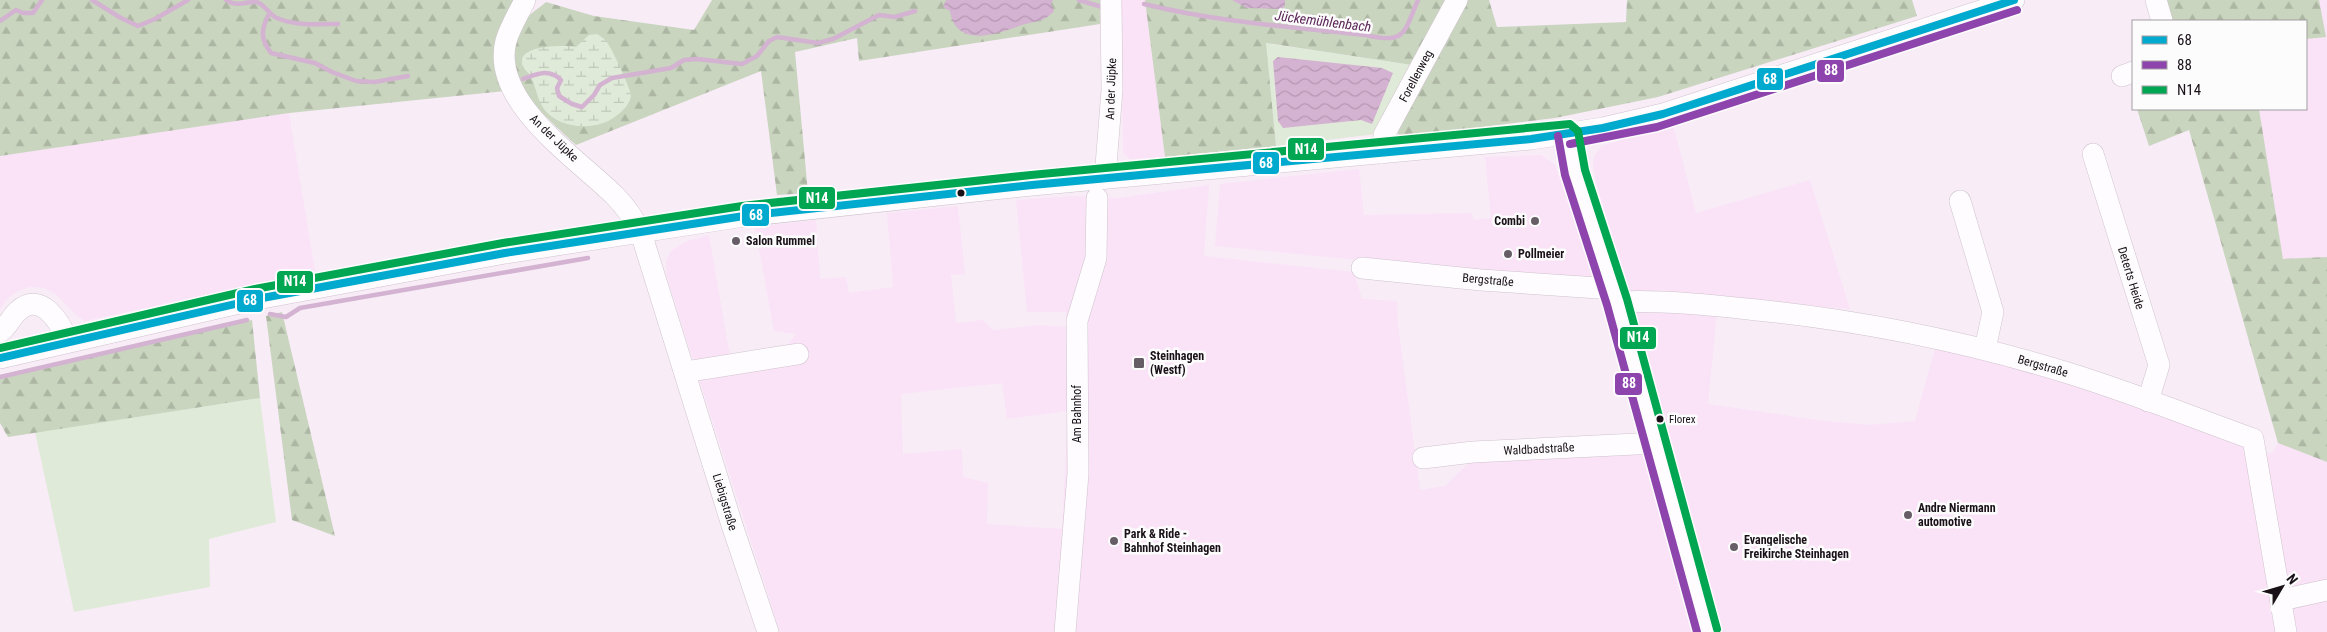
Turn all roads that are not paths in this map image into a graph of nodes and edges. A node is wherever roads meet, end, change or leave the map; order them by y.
1 (526, 0) edge
2 (1457, 0) edge
3 (2014, 0) edge
4 (2156, 0) edge
5 (1992, 3) edge
6 (1112, 8) edge
7 (2162, 20) edge
8 (1568, 134) junction
9 (1382, 153) junction
10 (2093, 154) dead end
11 (1105, 178) junction
12 (1097, 198) dead end
13 (1960, 201) dead end
14 (641, 233) junction
15 (1362, 268) dead end
16 (1615, 295) junction
17 (0, 332) edge
18 (68, 342) junction
19 (1985, 349) junction
20 (798, 354) dead end
21 (0, 358) edge
22 (685, 372) junction
23 (2148, 401) junction
24 (1656, 443) junction
25 (1423, 458) dead end
26 (2327, 590) edge
27 (2282, 600) junction
28 (768, 632) edge
29 (1065, 632) edge
30 (1707, 632) edge
31 (2286, 632) edge

1 - 14 street, An der Jüpke
2 - 9 street, Forellenweg
3 - 5 street
4 - 7 street
5 - 8 street
6 - 11 street, An der Jüpke
8 - 9 street
8 - 16 street
9 - 11 street
10 - 23 street, Deterts Heide
11 - 14 street
12 - 29 street, Am Bahnhof
13 - 19 street
14 - 18 street
14 - 22 street, Liebigstraße
15 - 16 street, Bergstraße
16 - 19 street, Bergstraße
16 - 24 street
17 - 18 street
18 - 21 street
19 - 23 street, Bergstraße
20 - 22 street
22 - 28 street, Liebigstraße
23 - 27 street, Bergstraße
24 - 25 street, Waldbadstraße
24 - 30 street
26 - 27 street
27 - 31 street

